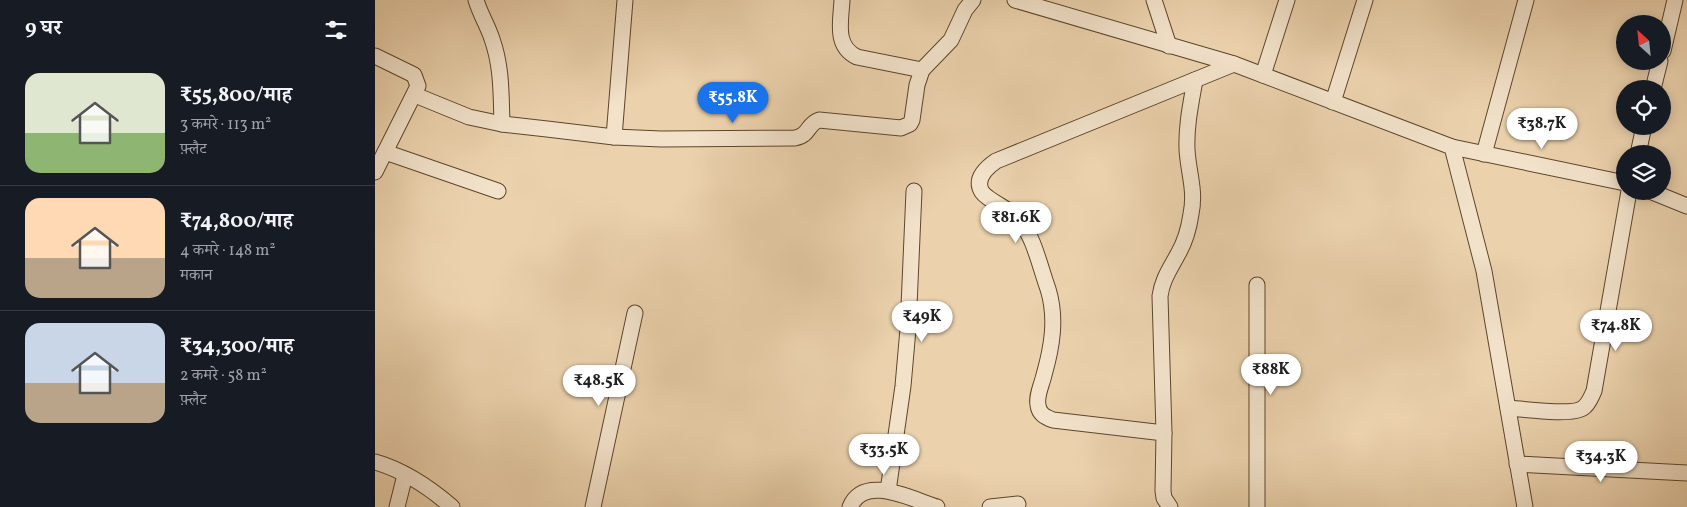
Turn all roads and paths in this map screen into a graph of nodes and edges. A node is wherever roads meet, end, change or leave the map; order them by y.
1 (476, 0) edge
2 (625, 0) edge
3 (842, 0) edge
4 (973, 0) edge
5 (1015, 0) edge
6 (1154, 0) edge
7 (1287, 0) edge
8 (1365, 0) edge
9 (1526, 0) edge
10 (1675, 0) edge
11 (1671, 17) edge
12 (1169, 46) junction
13 (375, 56) edge
14 (1233, 64) junction
15 (921, 70) junction
16 (1263, 76) junction
17 (1195, 80) junction
18 (415, 95) junction
19 (1333, 102) junction
20 (502, 124) junction
21 (614, 137) junction
22 (1452, 147) junction
23 (385, 152) junction
24 (1483, 154) junction
25 (375, 172) edge
26 (1616, 181) edge
27 (498, 191) dead end
28 (914, 191) dead end
29 (1627, 200) edge
30 (1671, 200) edge
31 (1687, 206) edge
32 (1257, 285) dead end
33 (635, 313) dead end
34 (1508, 408) junction
35 (1163, 433) junction
36 (375, 462) edge
37 (1517, 464) junction
38 (1687, 473) edge
39 (405, 475) junction
40 (888, 491) junction
41 (1018, 504) dead end
42 (397, 507) edge
43 (452, 507) edge
44 (593, 507) edge
45 (850, 507) edge
46 (937, 507) edge
47 (990, 507) edge
48 (1170, 507) edge
49 (1257, 507) edge
50 (1525, 507) edge

1 - 20 street
2 - 21 street
3 - 15 street
4 - 15 street
5 - 12 street
6 - 12 street
7 - 16 street
8 - 19 street
9 - 24 street
10 - 11 street
12 - 14 street
13 - 18 street
14 - 16 street
14 - 17 street
15 - 21 street
16 - 19 street
17 - 35 street
17 - 35 street
18 - 20 street
18 - 23 street
19 - 22 street
20 - 21 street
22 - 24 street
22 - 34 street
23 - 25 street
23 - 27 street
24 - 26 street
28 - 40 street
29 - 34 street
30 - 31 street
32 - 49 street
33 - 44 street
34 - 37 street
35 - 48 street
36 - 39 street
37 - 38 street
37 - 50 street
39 - 42 street
39 - 43 street
40 - 45 street
40 - 46 street
41 - 47 street

